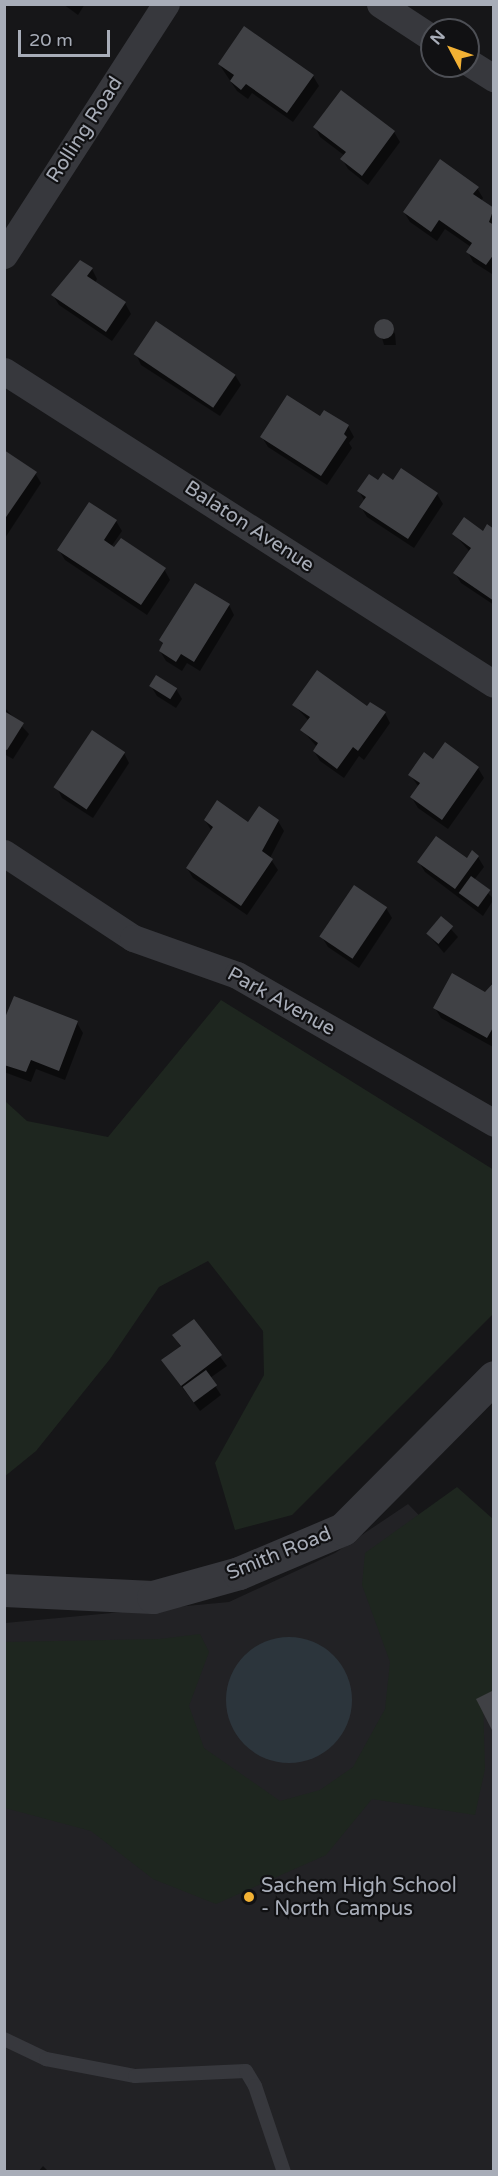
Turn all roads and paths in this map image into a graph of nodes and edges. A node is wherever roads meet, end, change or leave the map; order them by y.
1 (166, 4) edge
2 (380, 4) edge
3 (420, 30) edge
4 (480, 69) edge
5 (494, 78) edge
6 (4, 255) edge
7 (4, 371) edge
8 (494, 684) edge
9 (4, 853) edge
10 (494, 1123) edge
11 (494, 1377) edge
12 (4, 1590) edge
13 (4, 2039) edge
14 (284, 2172) edge

1 - 6 street, Rolling Road
2 - 3 street
4 - 5 street
7 - 8 street, Balaton Avenue
9 - 10 street, Park Avenue
11 - 12 street, Smith Road
13 - 14 lane

